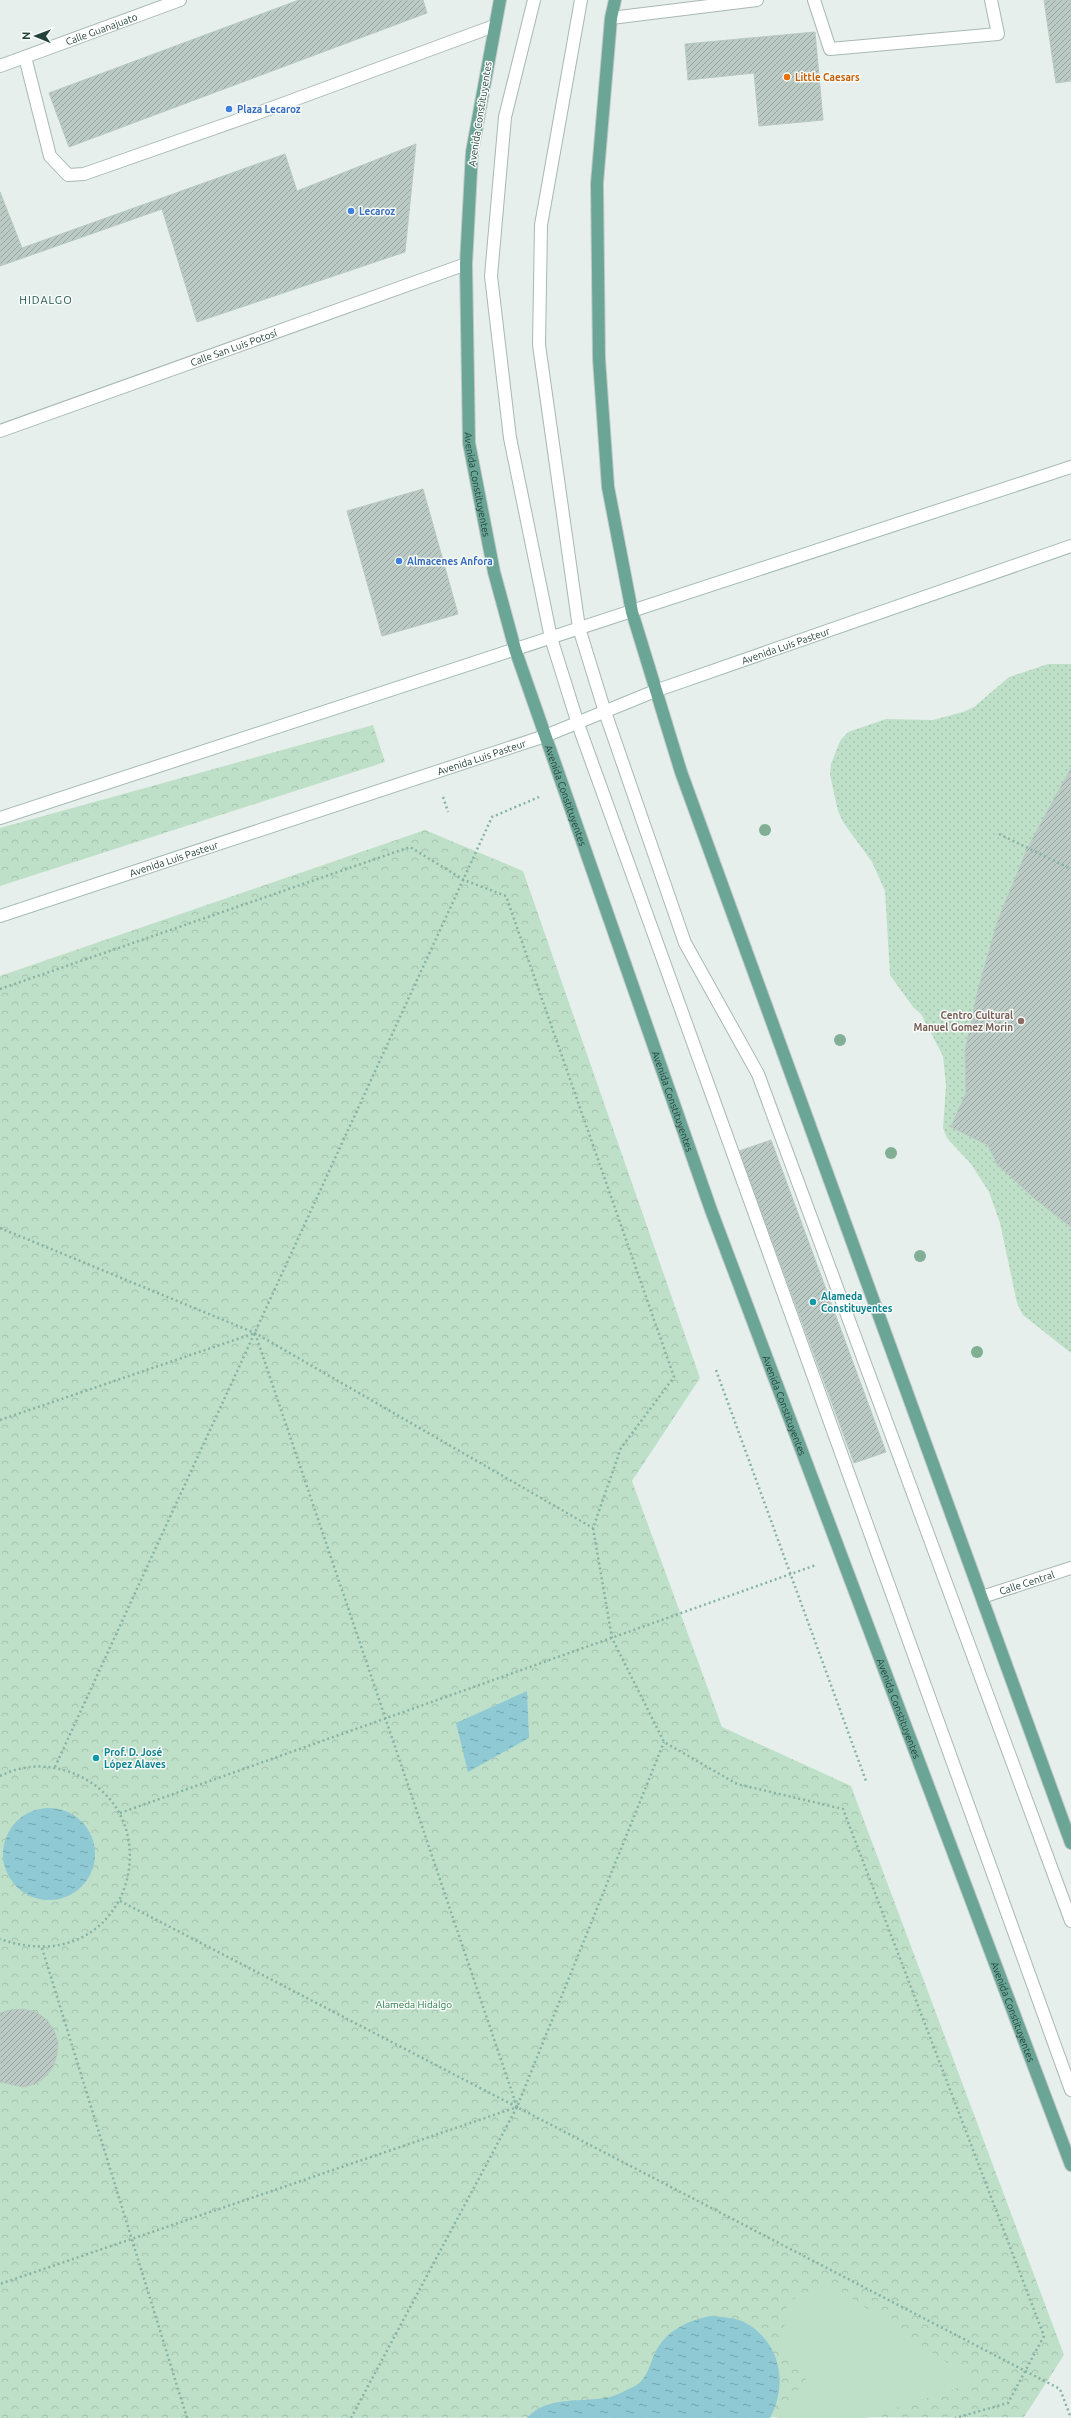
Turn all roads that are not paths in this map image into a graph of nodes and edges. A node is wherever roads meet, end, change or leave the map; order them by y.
1 (180, 0) edge
2 (500, 0) edge
3 (534, 0) edge
4 (581, 0) edge
5 (615, 0) edge
6 (757, 0) edge
7 (814, 0) edge
8 (991, 0) edge
9 (611, 18) junction
10 (494, 26) junction
11 (25, 57) junction
12 (0, 66) edge
13 (466, 264) junction
14 (0, 431) edge
15 (1071, 467) edge
16 (1071, 546) edge
17 (632, 612) junction
18 (579, 628) junction
19 (551, 638) junction
20 (515, 649) junction
21 (655, 691) junction
22 (605, 712) junction
23 (578, 724) junction
24 (545, 736) junction
25 (0, 818) edge
26 (0, 916) edge
27 (1071, 1568) edge
28 (982, 1597) junction
29 (1071, 1843) edge
30 (1071, 1921) edge
31 (1071, 2090) edge
32 (1071, 2165) edge

1 - 11 main road, Calle Guanajuato
2 - 10 main road, Avenida Constituyentes
3 - 19 main road
4 - 18 main road
5 - 9 main road
6 - 9 main road
7 - 8 main road
9 - 17 main road
10 - 11 main road
10 - 13 main road, Avenida Constituyentes
11 - 12 main road, Calle Guanajuato
13 - 14 main road, Calle San Luis Potosí
13 - 20 main road, Avenida Constituyentes
15 - 17 main road
16 - 21 main road, Avenida Luis Pasteur
17 - 18 main road
17 - 21 main road
18 - 19 main road
18 - 22 main road
19 - 20 main road
19 - 23 main road
20 - 24 main road, Avenida Constituyentes
20 - 25 main road
21 - 22 main road, Avenida Luis Pasteur
21 - 28 main road
22 - 23 main road, Avenida Luis Pasteur
22 - 30 main road
23 - 24 main road, Avenida Luis Pasteur
23 - 31 main road
24 - 26 main road, Avenida Luis Pasteur
24 - 32 main road, Avenida Constituyentes
27 - 28 main road, Calle Central
28 - 29 main road

